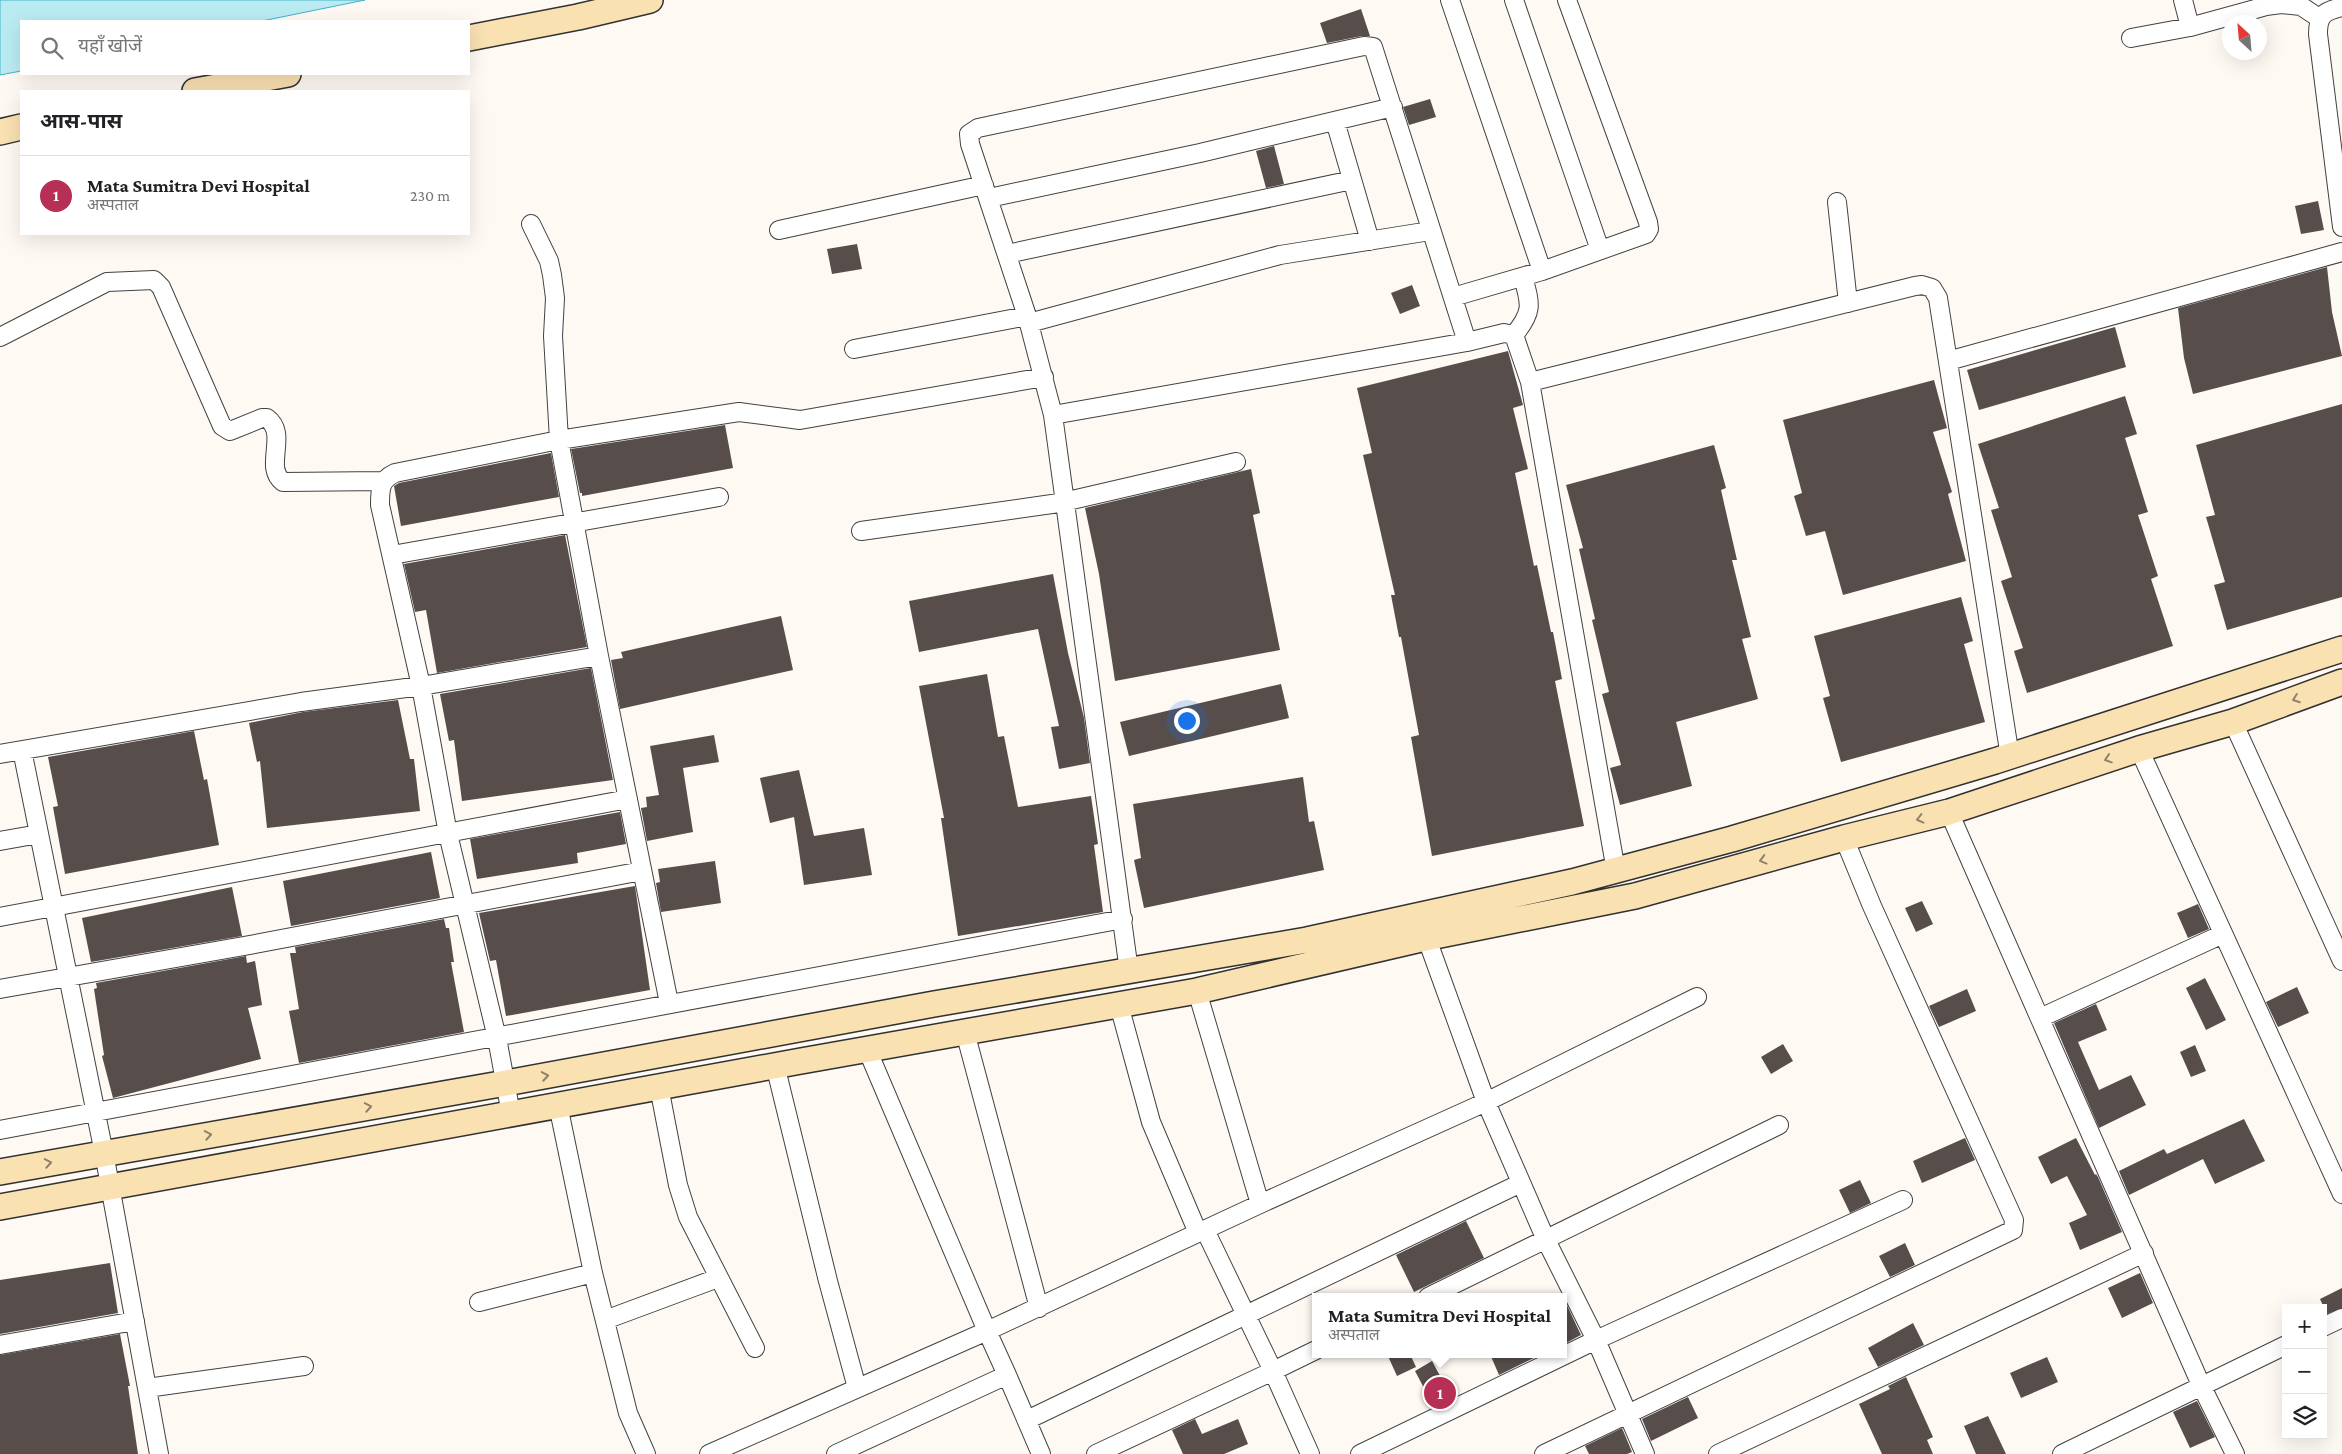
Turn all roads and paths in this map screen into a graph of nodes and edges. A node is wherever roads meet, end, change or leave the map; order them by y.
1 (650, 0) edge
2 (1450, 0) edge
3 (1514, 0) edge
4 (1567, 0) edge
5 (2184, 0) edge
6 (2265, 3) edge
7 (2342, 7) edge
8 (2319, 18) junction
9 (2190, 27) junction
10 (470, 38) edge
11 (2131, 38) dead end
12 (283, 75) edge
13 (200, 90) edge
14 (1393, 107) junction
15 (1335, 121) junction
16 (20, 127) edge
17 (0, 132) edge
18 (1352, 180) junction
19 (986, 191) junction
20 (1837, 202) dead end
21 (531, 224) dead end
22 (2342, 227) edge
23 (779, 230) dead end
24 (1430, 231) junction
25 (1370, 241) junction
26 (1600, 250) junction
27 (2342, 252) edge
28 (1007, 254) junction
29 (1542, 271) junction
30 (1523, 277) junction
31 (1453, 297) junction
32 (1848, 303) junction
33 (1028, 320) junction
34 (1514, 335) junction
35 (0, 337) edge
36 (1467, 342) junction
37 (854, 349) dead end
38 (1948, 361) junction
39 (1044, 377) junction
40 (1530, 382) junction
41 (1053, 415) junction
42 (559, 440) junction
43 (1236, 462) dead end
44 (384, 481) junction
45 (719, 497) dead end
46 (1065, 502) junction
47 (574, 524) junction
48 (861, 531) dead end
49 (392, 555) junction
50 (2342, 649) edge
51 (599, 656) junction
52 (2342, 682) edge
53 (421, 686) junction
54 (2232, 722) junction
55 (2139, 749) junction
56 (22, 750) junction
57 (0, 754) edge
58 (2010, 757) junction
59 (628, 799) junction
60 (1949, 812) junction
61 (39, 834) junction
62 (448, 834) junction
63 (1844, 838) junction
64 (0, 841) edge
65 (1616, 870) junction
66 (642, 871) junction
67 (464, 905) junction
68 (54, 906) junction
69 (0, 917) edge
70 (1123, 919) junction
71 (1422, 927) junction
72 (2223, 934) junction
73 (2342, 961) edge
74 (1129, 971) junction
75 (68, 977) junction
76 (0, 989) edge
77 (1197, 991) junction
78 (1697, 997) dead end
79 (668, 1003) junction
80 (1119, 1005) junction
81 (2040, 1018) junction
82 (965, 1032) junction
83 (496, 1038) junction
84 (867, 1049) junction
85 (776, 1065) junction
86 (506, 1083) junction
87 (659, 1087) junction
88 (1486, 1102) junction
89 (558, 1105) junction
90 (95, 1112) junction
91 (511, 1114) junction
92 (1779, 1125) dead end
93 (0, 1130) edge
94 (104, 1153) junction
95 (0, 1172) edge
96 (1521, 1183) junction
97 (110, 1186) junction
98 (2342, 1194) edge
99 (1903, 1200) dead end
100 (1260, 1204) junction
101 (0, 1207) edge
102 (1201, 1232) junction
103 (1546, 1240) junction
104 (2144, 1253) junction
105 (593, 1273) junction
106 (718, 1278) junction
107 (1436, 1293) edge
108 (479, 1302) dead end
109 (1039, 1308) junction
110 (1245, 1314) junction
111 (2342, 1318) edge
112 (605, 1320) junction
113 (135, 1321) junction
114 (2327, 1325) edge
115 (987, 1331) junction
116 (1596, 1340) junction
117 (0, 1345) edge
118 (2282, 1347) edge
119 (754, 1348) dead end
120 (1312, 1352) edge
121 (1567, 1354) edge
122 (1559, 1358) edge
123 (304, 1366) dead end
124 (1273, 1371) junction
125 (1007, 1375) junction
126 (2201, 1385) junction
127 (147, 1388) junction
128 (857, 1388) junction
129 (1627, 1414) junction
130 (1027, 1420) junction
131 (159, 1454) edge
132 (646, 1454) edge
133 (708, 1454) edge
134 (836, 1454) edge
135 (1041, 1454) edge
136 (1096, 1454) edge
137 (1310, 1454) edge
138 (1360, 1454) edge
139 (1544, 1454) edge
140 (1646, 1454) edge
141 (1718, 1454) edge
142 (2062, 1454) edge
143 (2235, 1454) edge

1 - 10 street
2 - 29 street
3 - 26 street
4 - 26 street
5 - 9 street
6 - 8 street
6 - 9 street
7 - 8 street
8 - 22 street
9 - 11 street
12 - 13 street
14 - 15 street
14 - 19 street
14 - 24 street
15 - 18 street
15 - 19 street
16 - 17 street
18 - 25 street
18 - 28 street
19 - 23 street
19 - 28 street
20 - 32 street
21 - 42 street
24 - 25 street
24 - 31 street
25 - 33 street
26 - 29 street
27 - 38 street
28 - 33 street
29 - 30 street
30 - 31 street
30 - 34 street
31 - 36 street
32 - 38 street
32 - 40 street
33 - 37 street
33 - 39 street
34 - 36 street
34 - 40 street
35 - 44 street
36 - 41 street
38 - 58 street
39 - 41 street
39 - 42 street
40 - 65 street
41 - 46 street
42 - 44 street
42 - 47 street
43 - 46 street
44 - 49 street
45 - 47 street
46 - 48 street
46 - 70 street
47 - 49 street
47 - 51 street
49 - 53 street
50 - 58 street
51 - 53 street
51 - 59 street
52 -> 54 street
53 - 56 street
53 - 62 street
54 - 55 street
54 - 73 street
55 -> 60 street
55 - 72 street
56 - 57 street
56 - 61 street
58 - 65 street
59 - 62 street
59 - 66 street
60 -> 63 street
60 - 81 street
61 - 64 street
61 - 68 street
62 - 67 street
62 - 68 street
63 -> 71 street
63 - 129 street
65 - 71 street
66 - 67 street
66 - 79 street
67 - 75 street
67 - 83 street
68 - 69 street
68 - 75 street
70 - 74 street
70 - 79 street
71 - 74 street
71 - 77 street
71 - 88 street
72 - 81 street
72 - 98 street
86 -> 74 street
75 - 76 street
75 - 90 street
77 - 80 street
77 - 100 street
78 - 88 street
79 - 83 street
80 - 82 street
80 - 102 street
81 - 104 street
82 - 84 street
82 - 109 street
83 - 86 street
83 - 90 street
84 - 85 street
84 - 115 street
85 - 87 street
85 - 128 street
86 - 91 street
94 -> 86 street
87 - 89 street
87 - 106 street
88 - 96 street
88 - 100 street
89 - 91 street
89 - 105 street
90 - 93 street
90 - 94 street
91 - 97 street
92 - 103 street
95 -> 94 street
94 - 97 street
96 - 103 street
96 - 110 street
97 - 101 street
97 - 113 street
99 - 116 street
100 - 102 street
102 - 109 street
102 - 110 street
103 - 107 street
103 - 116 street
104 - 126 street
104 - 141 street
105 - 108 street
105 - 112 street
106 - 112 street
106 - 119 street
109 - 115 street
110 - 124 street
110 - 130 street
111 - 114 street
112 - 132 street
113 - 117 street
113 - 127 street
115 - 125 street
115 - 128 street
116 - 121 street
116 - 129 street
118 - 126 street
120 - 124 street
122 - 138 street
123 - 127 street
124 - 136 street
124 - 137 street
125 - 130 street
125 - 134 street
126 - 142 street
126 - 143 street
127 - 131 street
128 - 133 street
129 - 139 street
129 - 140 street
130 - 135 street

